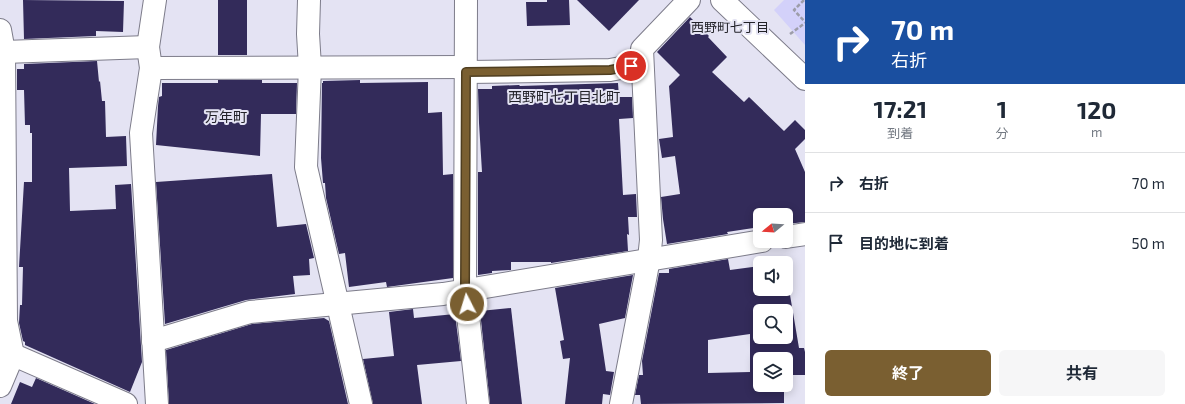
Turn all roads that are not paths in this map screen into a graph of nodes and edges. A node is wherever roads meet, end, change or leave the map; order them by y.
1 (155, 0) edge
2 (309, 0) edge
3 (466, 0) edge
4 (688, 0) edge
5 (722, 0) edge
6 (0, 30) edge
7 (4, 52) junction
8 (149, 58) junction
9 (642, 64) junction
10 (310, 68) junction
11 (466, 70) junction
12 (805, 79) edge
13 (805, 234) edge
14 (793, 236) edge
15 (753, 243) edge
16 (649, 260) junction
17 (465, 289) junction
18 (336, 303) junction
19 (153, 341) junction
20 (7, 352) edge
21 (0, 386) edge
22 (126, 404) edge
23 (157, 404) edge
24 (361, 404) edge
25 (478, 404) edge
26 (621, 404) edge

1 - 8 street
2 - 10 street
3 - 11 street
4 - 9 street
5 - 12 street
6 - 7 street
7 - 8 street
7 - 20 street
8 - 10 street
8 - 19 street
9 - 11 street
9 - 16 street
10 - 11 street
10 - 18 street
11 - 17 street
13 - 14 street
15 - 16 street
16 - 17 street
16 - 26 street
17 - 18 street
17 - 25 street
18 - 19 street
18 - 24 street
19 - 23 street
20 - 21 street
20 - 22 street

